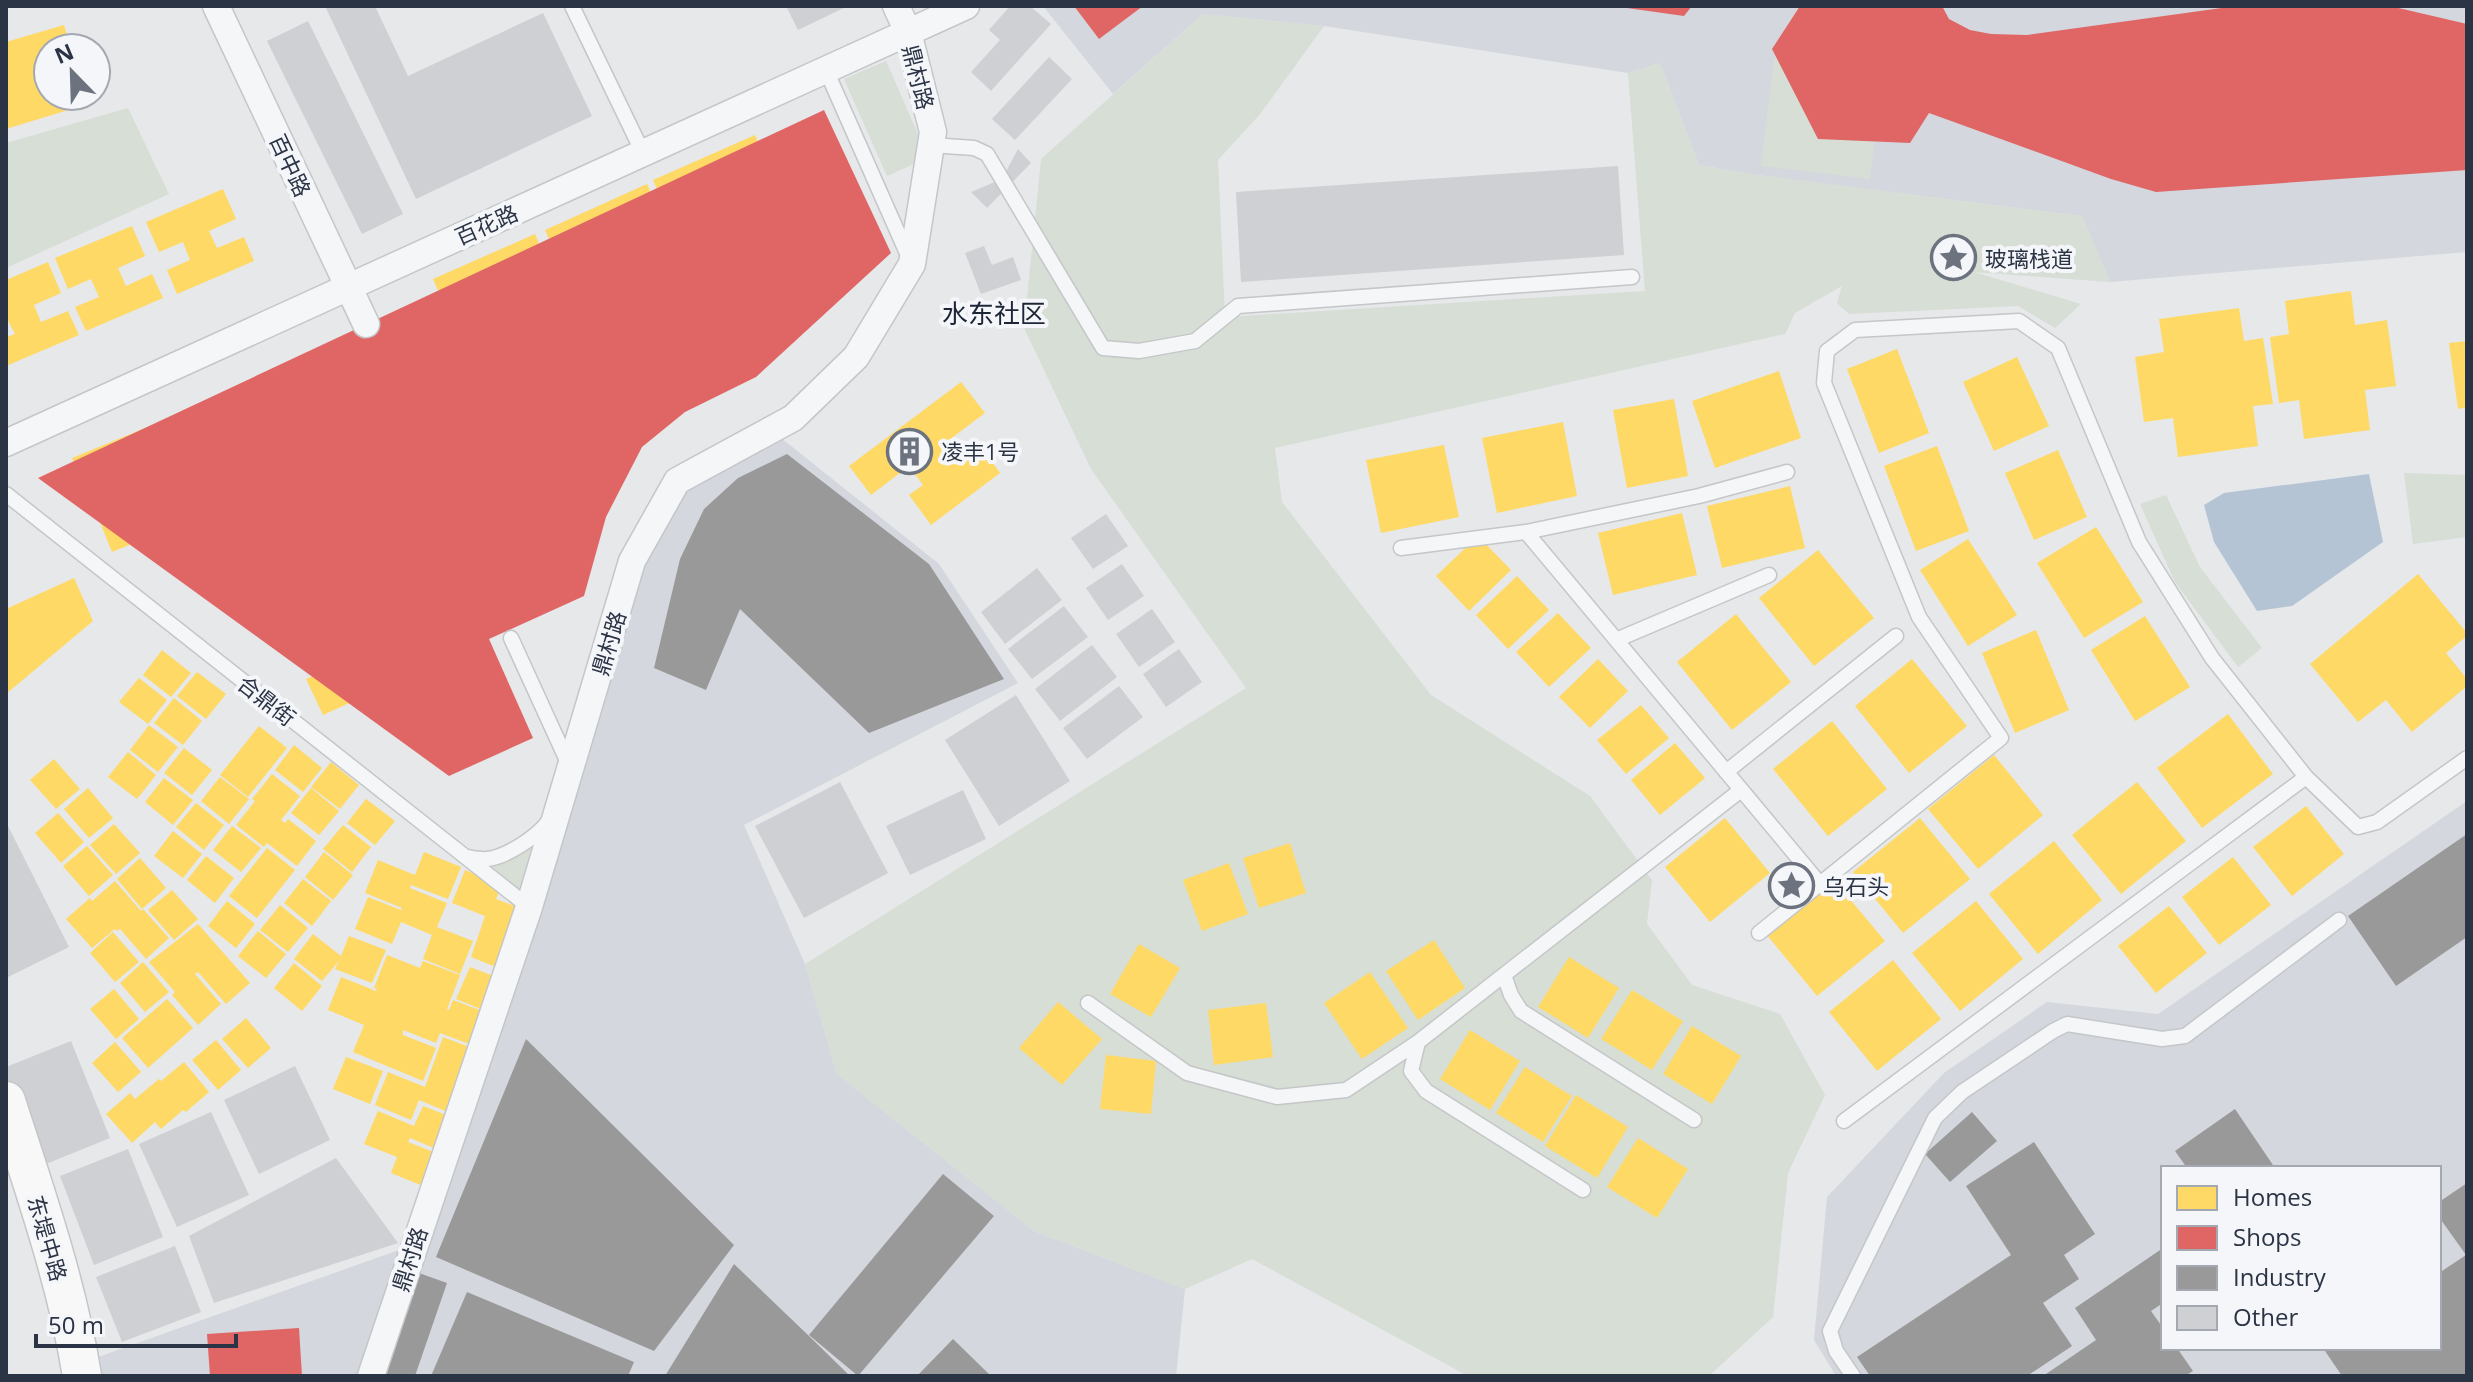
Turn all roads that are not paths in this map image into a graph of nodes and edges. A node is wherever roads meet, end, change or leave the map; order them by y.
1 (216, 6) edge
2 (572, 6) edge
3 (896, 6) edge
4 (966, 6) edge
5 (908, 32) junction
6 (826, 70) junction
7 (931, 145) junction
8 (643, 153) junction
9 (912, 264) junction
10 (1632, 277) dead end
11 (349, 287) junction
12 (366, 324) dead end
13 (6, 443) edge
14 (1787, 472) dead end
15 (6, 494) edge
16 (1526, 532) junction
17 (1401, 548) dead end
18 (1769, 575) dead end
19 (1896, 636) dead end
20 (511, 638) dead end
21 (1616, 640) junction
22 (2467, 758) edge
23 (570, 768) junction
24 (1726, 772) junction
25 (2306, 777) junction
26 (1741, 790) junction
27 (557, 811) junction
28 (465, 857) junction
29 (1820, 884) junction
30 (529, 907) junction
31 (2339, 920) dead end
32 (1759, 933) dead end
33 (1504, 975) junction
34 (1088, 1003) dead end
35 (1418, 1042) junction
36 (6, 1101) edge
37 (1694, 1120) dead end
38 (1844, 1121) dead end
39 (6, 1177) edge
40 (1583, 1190) dead end
41 (58, 1376) edge
42 (82, 1376) edge
43 (371, 1376) edge
44 (1853, 1376) edge

1 - 11 street, 百中路
2 - 8 lane
3 - 5 street, 鼎村路
4 - 5 street, 百花路
5 - 6 street, 百花路
5 - 7 street, 鼎村路
6 - 8 street, 百花路
6 - 9 lane
7 - 9 street, 鼎村路
7 - 10 lane
8 - 11 street, 百花路
9 - 23 street, 鼎村路
11 - 12 street, 百中路
11 - 13 street, 百花路
14 - 16 lane
15 - 28 lane, 合鼎街
16 - 17 lane
16 - 21 lane
18 - 21 lane
19 - 24 lane
20 - 23 lane
21 - 24 lane
22 - 25 lane
23 - 27 street, 鼎村路
24 - 26 lane
25 - 29 lane
25 - 38 lane
26 - 29 lane
26 - 33 lane
27 - 28 lane
27 - 30 street, 鼎村路
28 - 30 lane, 合鼎街
29 - 32 lane
30 - 43 street, 鼎村路
31 - 44 lane
33 - 35 lane
33 - 37 lane
34 - 35 lane
35 - 40 lane
36 - 42 main road, 东堤中路
39 - 41 main road, 东堤中路

